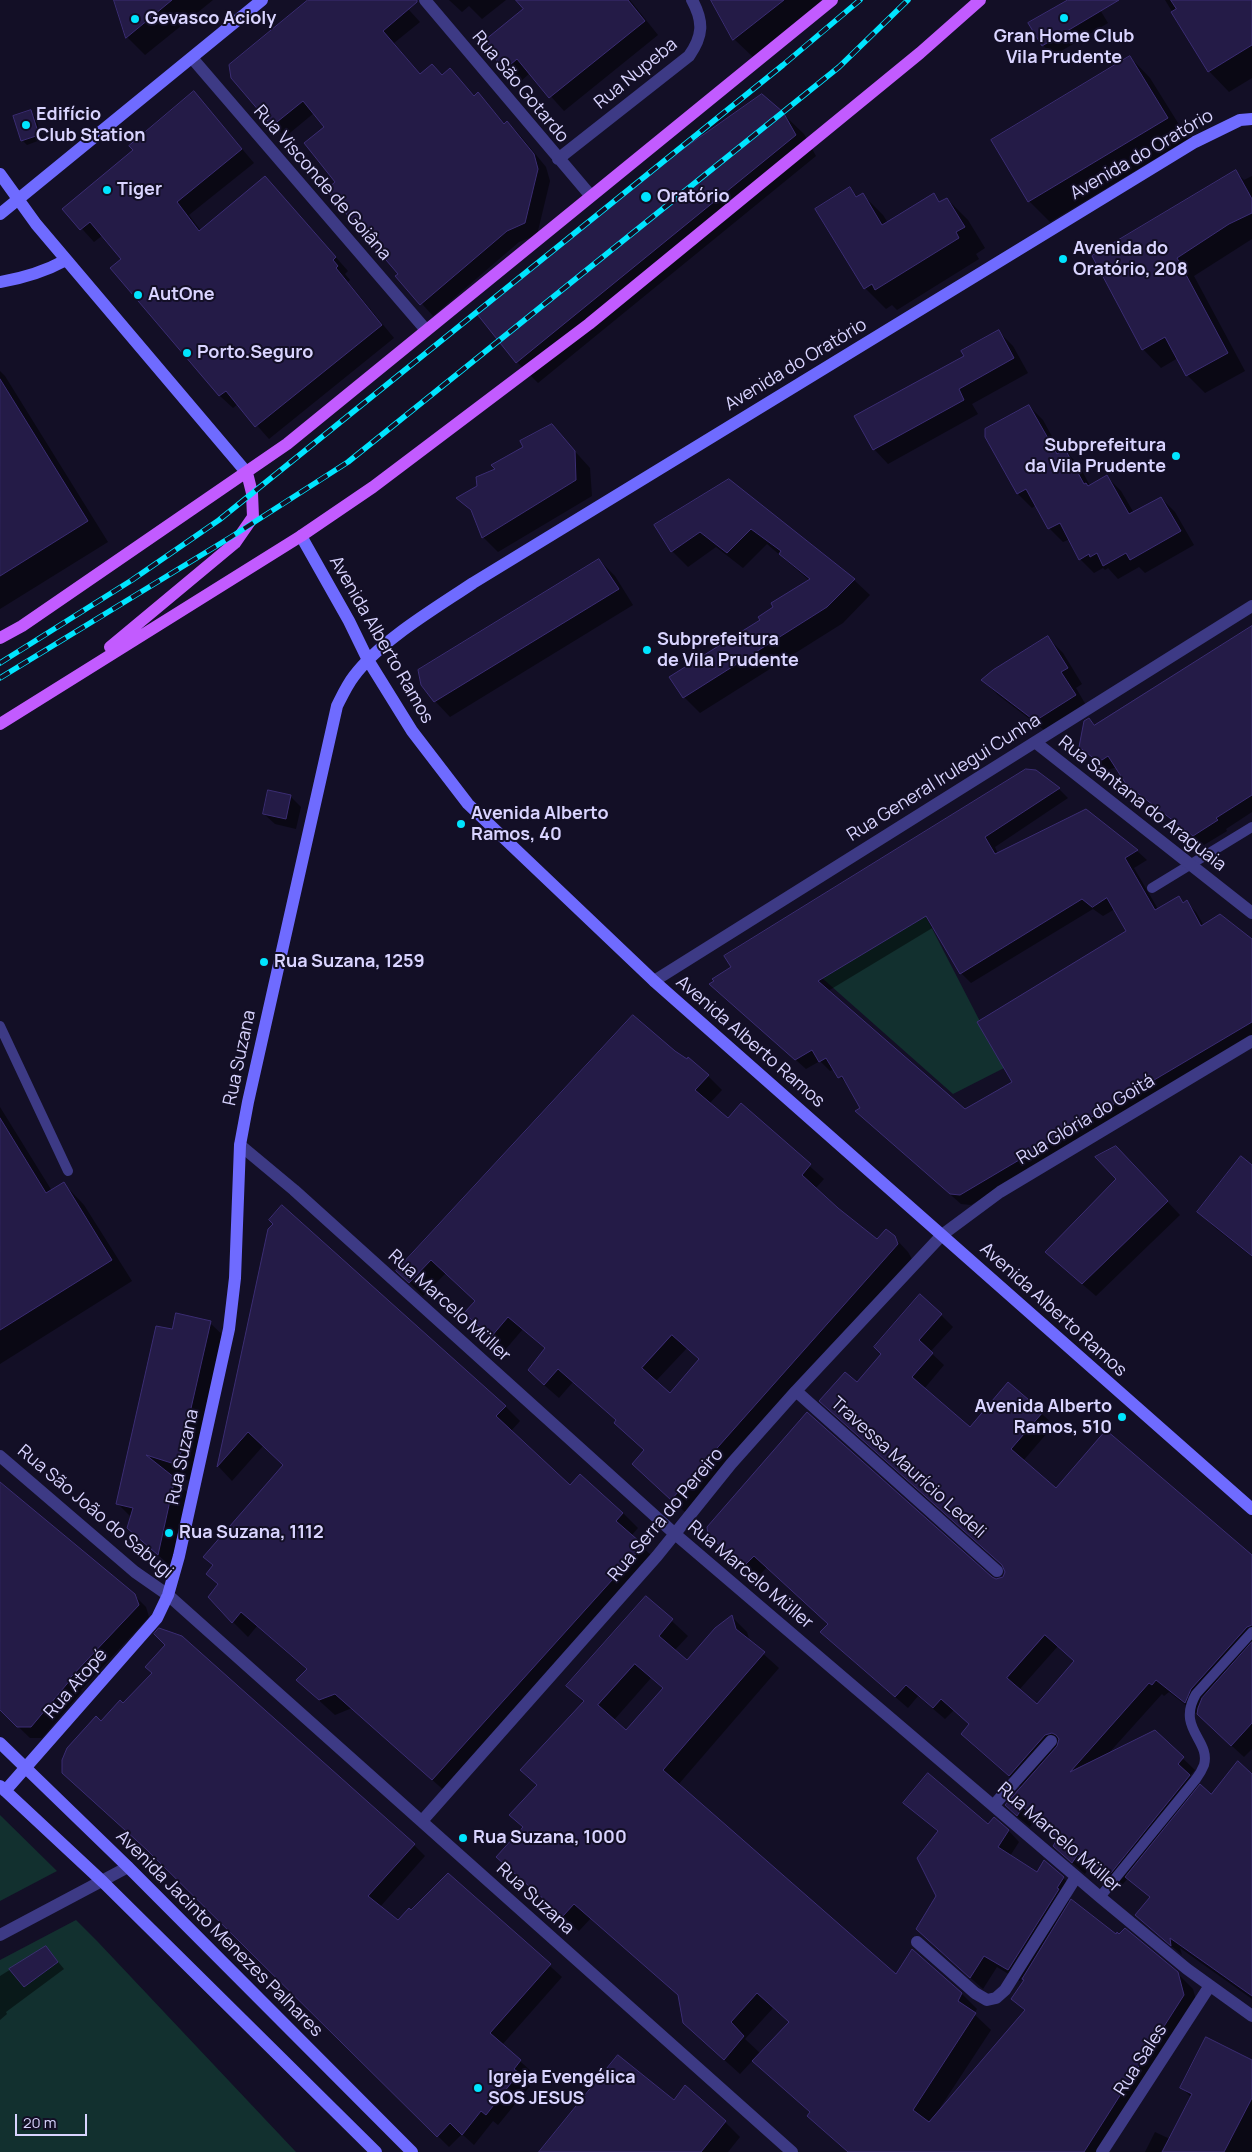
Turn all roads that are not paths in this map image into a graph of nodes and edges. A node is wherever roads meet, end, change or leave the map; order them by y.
1 (262, 0) edge
2 (425, 0) edge
3 (692, 0) edge
4 (832, 0) edge
5 (980, 0) edge
6 (192, 58) junction
7 (1252, 112) edge
8 (1246, 119) edge
9 (558, 159) junction
10 (0, 174) edge
11 (590, 195) junction
12 (18, 201) junction
13 (0, 214) edge
14 (66, 260) junction
15 (0, 282) edge
16 (426, 330) junction
17 (247, 473) junction
18 (301, 536) junction
19 (1252, 606) edge
20 (0, 638) edge
21 (368, 660) junction
22 (65, 683) junction
23 (0, 724) edge
24 (1035, 742) junction
25 (1249, 829) edge
26 (1191, 865) junction
27 (1152, 888) dead end
28 (1252, 913) edge
29 (654, 981) junction
30 (0, 1026) edge
31 (1252, 1041) edge
32 (240, 1145) junction
33 (68, 1171) dead end
34 (942, 1235) junction
35 (796, 1391) junction
36 (0, 1456) edge
37 (1252, 1509) edge
38 (675, 1534) junction
39 (997, 1571) dead end
40 (168, 1595) junction
41 (1252, 1632) edge
42 (1051, 1740) dead end
43 (0, 1743) edge
44 (26, 1769) junction
45 (3, 1788) edge
46 (994, 1805) junction
47 (422, 1821) junction
48 (128, 1867) junction
49 (1076, 1877) junction
50 (103, 1882) junction
51 (1100, 1897) junction
52 (0, 1935) edge
53 (917, 1942) dead end
54 (1209, 1987) junction
55 (1252, 2016) edge
56 (410, 2151) edge
57 (376, 2152) edge
58 (792, 2152) edge
59 (1102, 2152) edge

1 - 6 main road
2 - 9 street, Rua São Gotardo
3 - 9 street, Rua Nupeba
4 - 11 main road
5 - 18 main road
6 - 12 main road
6 - 16 street, Rua Visconde de Goiâna
7 - 8 street
8 - 21 main road, Avenida do Oratório
9 - 11 street, Rua São Gotardo
10 - 12 main road
11 - 16 main road
12 - 13 main road
12 - 14 main road
14 - 15 main road
14 - 17 main road
16 - 17 main road
17 - 20 main road
17 - 22 main road
18 - 21 main road, Avenida Alberto Ramos
18 - 22 main road
19 - 24 street, Rua General Irulegui Cunha
21 - 29 main road, Avenida Alberto Ramos
21 - 32 main road, Rua Suzana
22 - 23 main road
24 - 26 street, Rua Santana do Araguaia
24 - 29 street, Rua General Irulegui Cunha
25 - 26 lane
26 - 27 lane
26 - 28 street, Rua Santana do Araguaia
29 - 34 main road, Avenida Alberto Ramos
30 - 33 lane
31 - 34 street, Rua Glória do Goitá
32 - 38 street, Rua Marcelo Müller
32 - 40 main road, Rua Suzana
34 - 35 street, Rua Serra do Pereiro
34 - 37 main road, Avenida Alberto Ramos
35 - 38 street, Rua Serra do Pereiro
35 - 39 street, Travessa Maurício Ledeli
36 - 40 street, Rua São João do Sabugi
38 - 46 street, Rua Marcelo Müller
38 - 47 street, Rua Serra do Pereiro
40 - 44 main road, Rua Atopé
40 - 47 street, Rua Suzana
41 - 51 lane
42 - 46 street
43 - 44 main road, Avenida Jacinto Menezes Palhares
44 - 45 main road, Rua Atopé
44 - 48 main road, Avenida Jacinto Menezes Palhares
45 - 50 main road
46 - 49 street, Rua Marcelo Müller
47 - 58 street, Rua Suzana
48 - 50 street
48 - 56 main road, Avenida Jacinto Menezes Palhares
49 - 51 street, Rua Marcelo Müller
49 - 53 street
50 - 52 street
50 - 57 main road
51 - 54 street, Rua Marcelo Müller
54 - 55 street, Rua Marcelo Müller
54 - 59 street, Rua Sales

